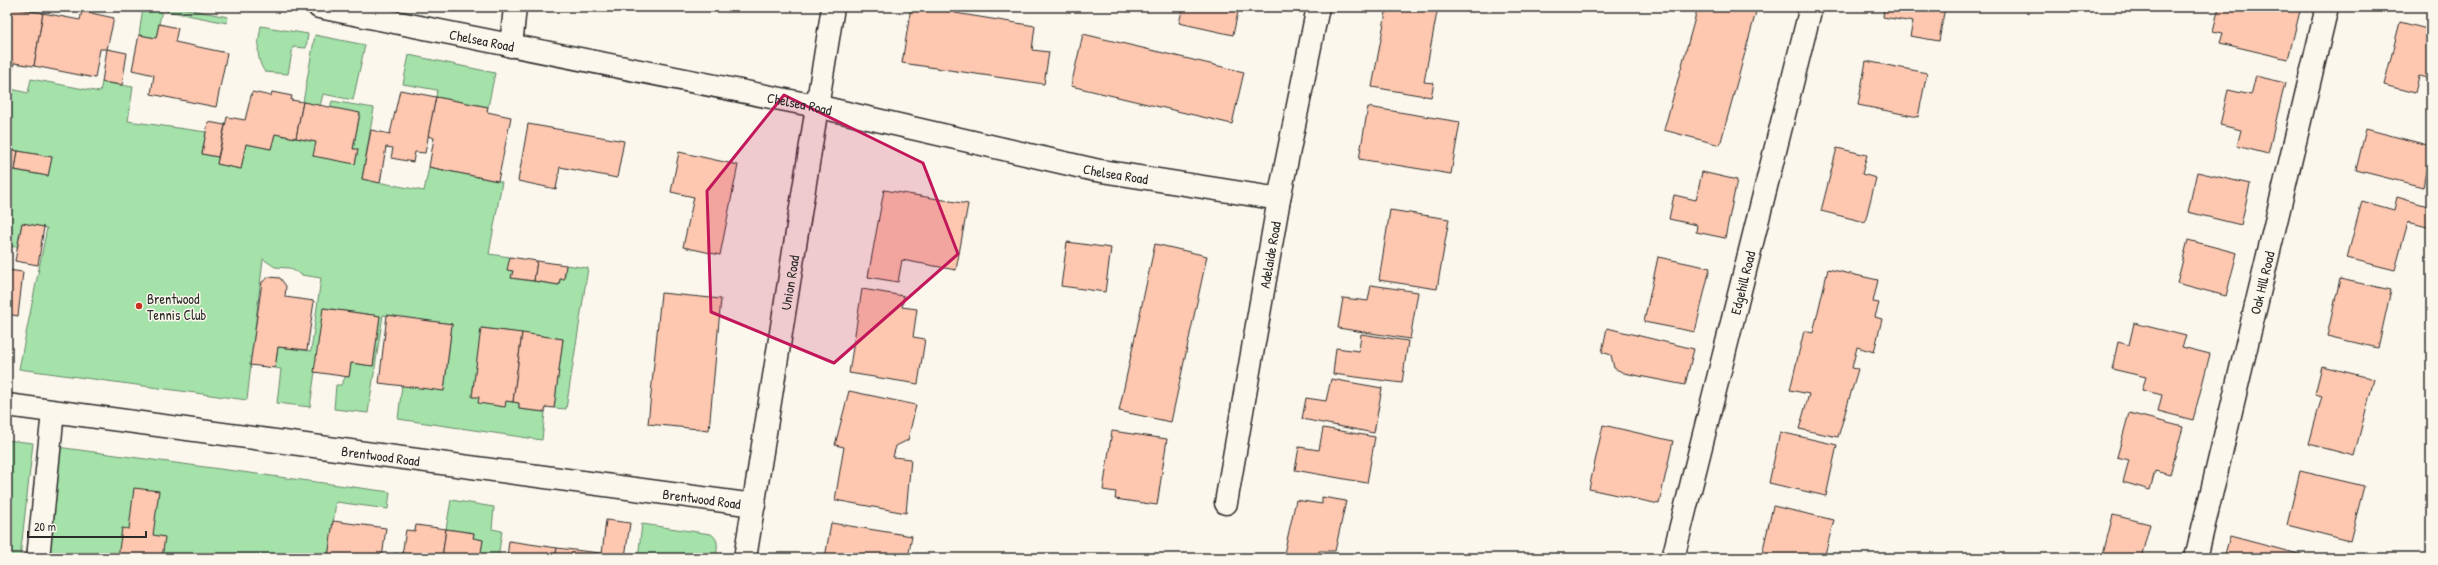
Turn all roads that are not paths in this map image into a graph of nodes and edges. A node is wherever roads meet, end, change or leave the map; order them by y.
1 (319, 7) edge
2 (515, 7) edge
3 (832, 7) edge
4 (1318, 7) edge
5 (1811, 7) edge
6 (2327, 7) edge
7 (511, 46) junction
8 (816, 106) junction
9 (1279, 199) junction
10 (7, 405) edge
11 (53, 412) junction
12 (1226, 503) dead end
13 (754, 505) junction
14 (38, 558) edge
15 (745, 558) edge
16 (1673, 558) edge
17 (2196, 558) edge

1 - 7 street, Chelsea Road
2 - 7 street
3 - 8 street, Union Road
4 - 9 street, Adelaide Road
5 - 16 street, Edgehill Road
6 - 17 street, Oak Hill Road
7 - 8 street, Chelsea Road
8 - 9 street, Chelsea Road
8 - 13 street, Union Road
9 - 12 street, Adelaide Road
10 - 11 street, Brentwood Road
11 - 13 street, Brentwood Road
11 - 14 street
13 - 15 street, Union Road

